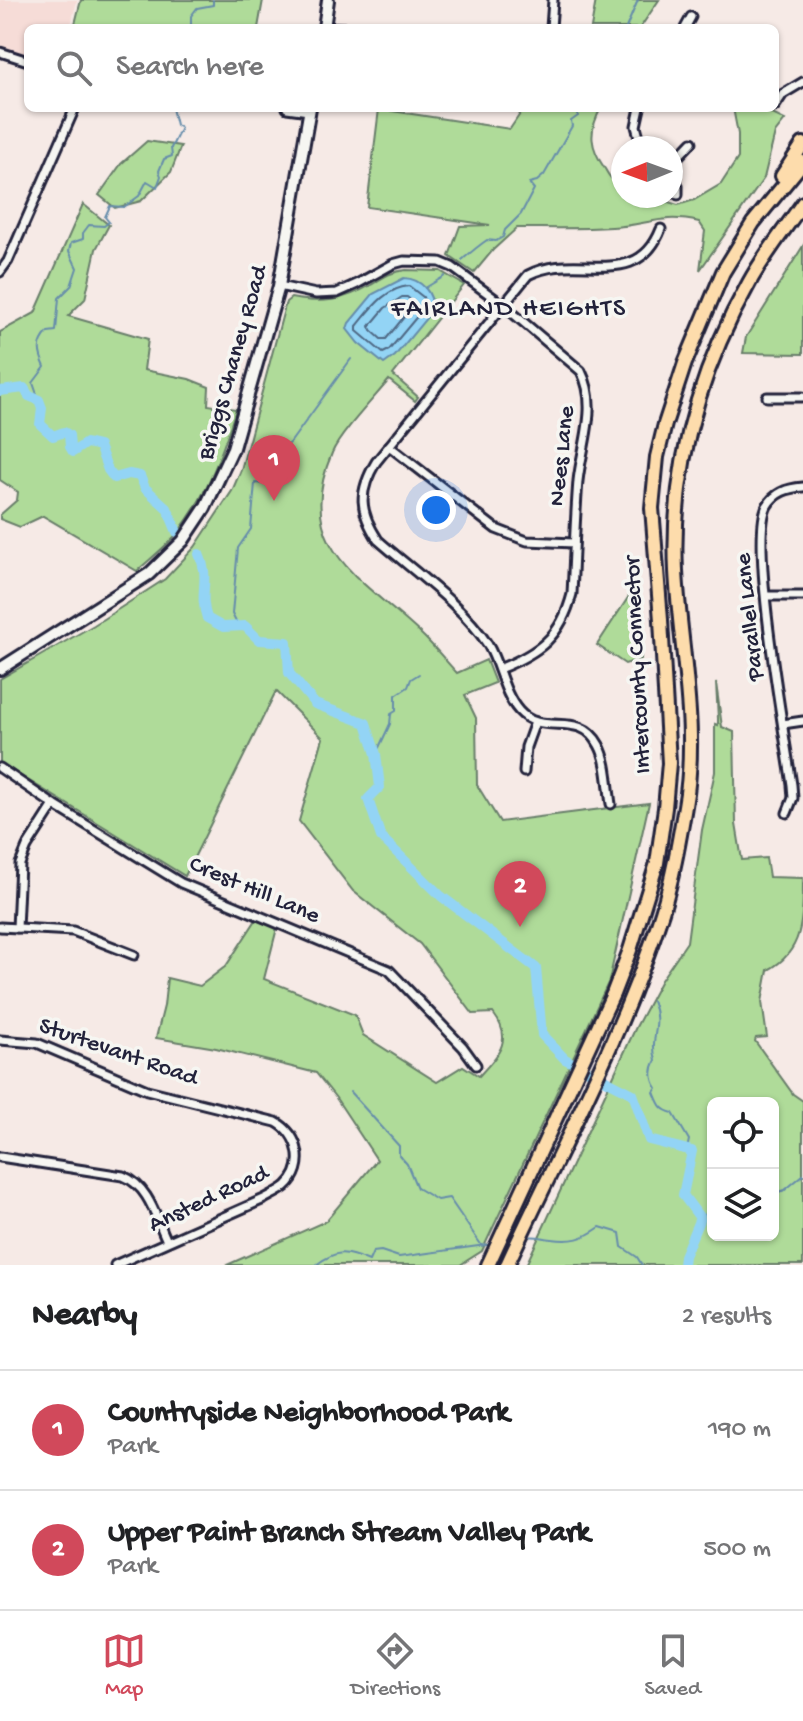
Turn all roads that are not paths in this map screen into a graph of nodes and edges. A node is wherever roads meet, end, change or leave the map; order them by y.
1 (328, 0) edge
2 (553, 0) edge
3 (691, 17) dead end
4 (325, 24) edge
5 (551, 24) edge
6 (687, 24) edge
7 (0, 52) edge
8 (24, 60) edge
9 (803, 82) edge
10 (779, 101) edge
11 (73, 112) edge
12 (310, 112) edge
13 (639, 112) edge
14 (639, 136) edge
15 (692, 142) dead end
16 (803, 144) edge
17 (683, 152) edge
18 (803, 162) edge
19 (803, 203) edge
20 (753, 223) junction
21 (661, 229) dead end
22 (0, 272) edge
23 (279, 286) junction
24 (502, 304) junction
25 (767, 397) dead end
26 (803, 397) edge
27 (389, 446) junction
28 (803, 487) edge
29 (574, 543) junction
30 (766, 596) junction
31 (803, 596) edge
32 (2, 665) edge
33 (499, 669) junction
34 (803, 721) edge
35 (535, 722) junction
36 (783, 724) junction
37 (0, 768) edge
38 (524, 772) dead end
39 (611, 804) dead end
40 (54, 805) junction
41 (787, 813) dead end
42 (0, 927) edge
43 (17, 928) junction
44 (134, 955) dead end
45 (0, 1040) edge
46 (476, 1065) dead end
47 (298, 1153) joint
48 (0, 1157) edge
49 (167, 1241) junction
50 (115, 1265) edge
51 (488, 1265) edge
52 (507, 1265) edge

1 - 4 main road
2 - 5 street
3 - 6 street
7 - 8 street
9 - 10 street
11 - 22 street
12 - 23 main road, Briggs Chaney Road
13 - 14 street
15 - 17 street
16 - 20 highway
18 - 20 highway, Intercounty Connector
19 - 52 highway, Intercounty Connector
20 - 51 highway, Intercounty Connector
21 - 24 street
23 - 24 street, Nees Lane
23 - 32 main road, Briggs Chaney Road
24 - 27 street
24 - 29 street, Nees Lane
25 - 26 street
27 - 29 street
27 - 33 street
28 - 30 street, Parallel Lane
29 - 33 street, Nees Lane
30 - 31 street
30 - 36 street, Parallel Lane
33 - 35 street
34 - 36 street
35 - 38 street
35 - 39 street
36 - 41 street, Parallel Lane
37 - 40 street, Crest Hill Lane
40 - 43 street
40 - 46 street, Crest Hill Lane
42 - 43 street
43 - 44 street
45 - 47 street, Sturtevant Road
47 - 49 street, Ansted Road
48 - 49 street
49 - 50 street, Ansted Road

